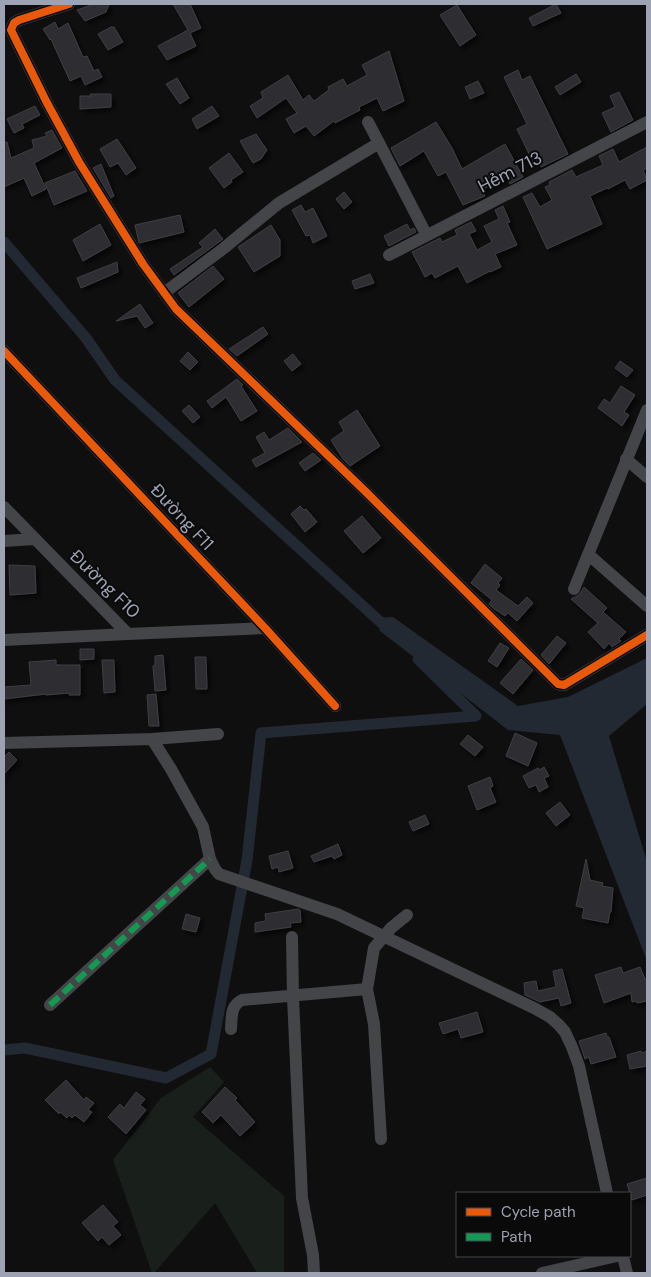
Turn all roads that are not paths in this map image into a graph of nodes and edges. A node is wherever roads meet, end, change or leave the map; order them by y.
1 (70, 4) edge
2 (647, 122) edge
3 (426, 234) junction
4 (389, 255) dead end
5 (164, 293) junction
6 (4, 351) edge
7 (647, 410) edge
8 (626, 460) junction
9 (647, 477) edge
10 (4, 507) edge
11 (35, 540) junction
12 (4, 541) edge
13 (588, 556) junction
14 (574, 589) dead end
15 (647, 606) edge
16 (265, 628) junction
17 (128, 634) junction
18 (647, 635) edge
19 (4, 640) edge
20 (335, 706) dead end
21 (218, 734) dead end
22 (152, 739) junction
23 (4, 743) edge
24 (210, 859) junction
25 (407, 915) dead end
26 (292, 937) dead end
27 (382, 937) junction
28 (367, 989) junction
29 (293, 997) junction
30 (50, 1005) dead end
31 (232, 1029) dead end
32 (381, 1139) dead end
33 (607, 1192) edge
34 (613, 1257) edge
35 (623, 1257) edge
36 (551, 1272) edge
37 (314, 1273) edge
38 (627, 1273) edge

1 - 5 street
2 - 3 street, Hẻm 713
3 - 4 street, Hẻm 713
3 - 5 street
5 - 18 street
6 - 16 street, Đường F11
7 - 8 street
8 - 9 street
8 - 13 street
10 - 11 street, Đường F10
11 - 12 street
11 - 17 street, Đường F10
13 - 14 street
13 - 15 street
16 - 17 street, Đường F10
16 - 20 street, Đường F11
17 - 19 street
21 - 22 street
22 - 23 street
22 - 24 street
24 - 27 street
24 - 30 street
25 - 27 street
26 - 29 street
27 - 28 street
27 - 33 street
28 - 29 street
28 - 32 street
29 - 31 street
29 - 37 street
34 - 36 street
35 - 38 street

